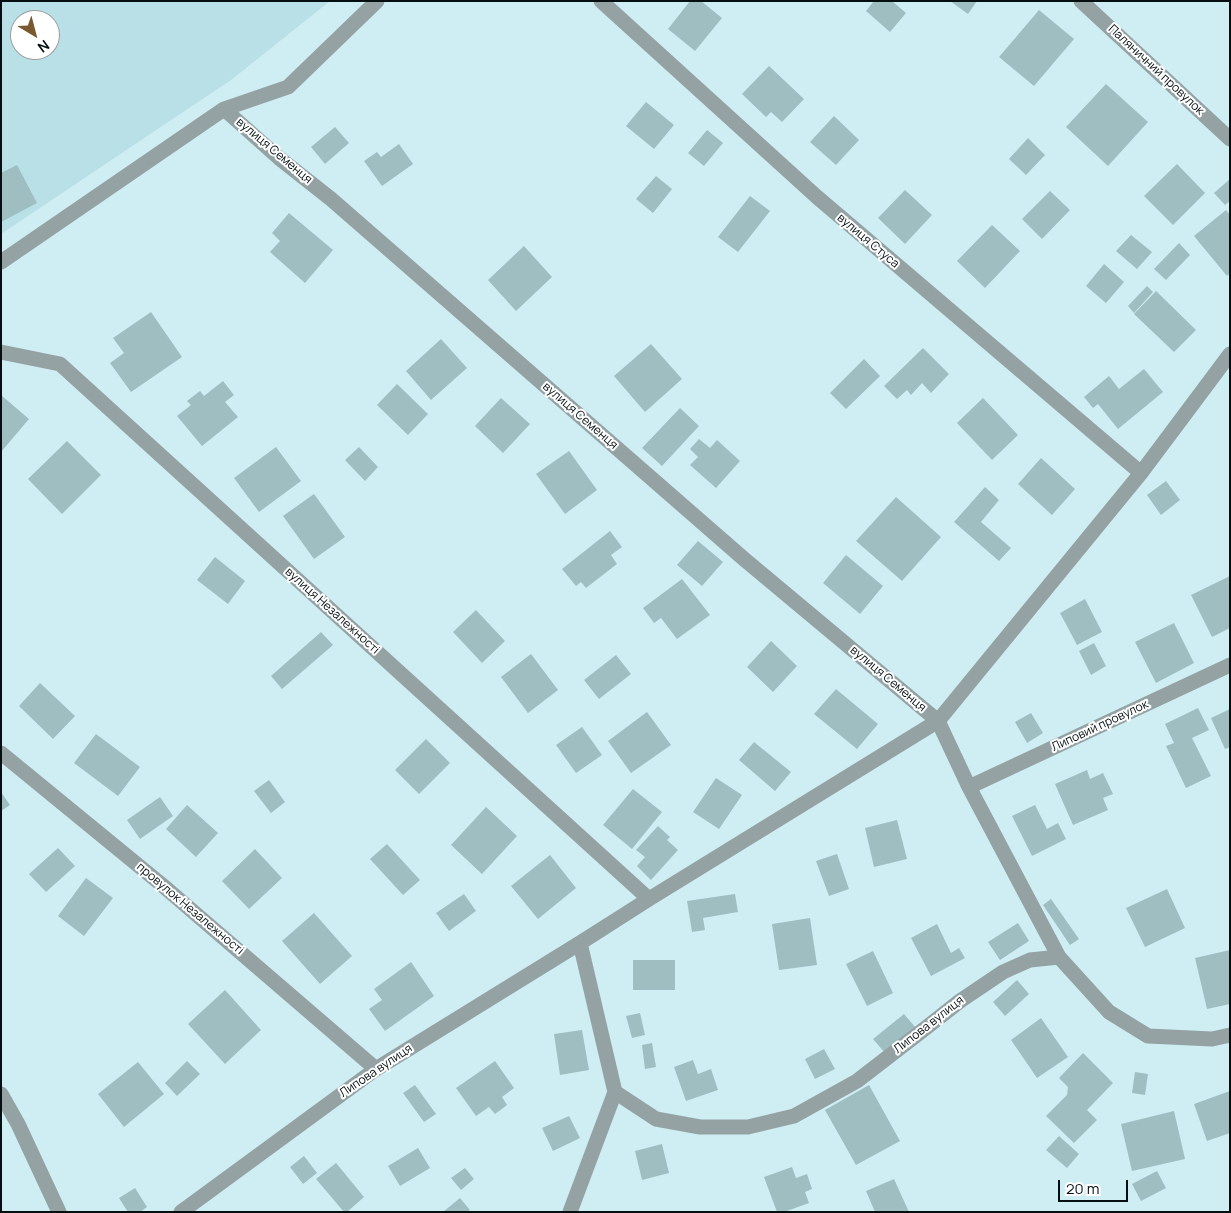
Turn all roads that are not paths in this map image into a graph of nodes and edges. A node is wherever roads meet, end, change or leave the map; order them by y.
1 (378, 1) edge
2 (601, 1) edge
3 (1082, 1) edge
4 (224, 109) junction
5 (1230, 139) edge
6 (1, 262) edge
7 (1, 352) edge
8 (1230, 354) edge
9 (1141, 473) junction
10 (1230, 665) edge
11 (938, 721) junction
12 (1, 753) edge
13 (969, 787) junction
14 (649, 899) junction
15 (580, 943) junction
16 (1059, 957) junction
17 (1230, 1035) edge
18 (376, 1069) junction
19 (615, 1092) junction
20 (1, 1094) edge
21 (59, 1212) edge
22 (181, 1212) edge
23 (570, 1212) edge

1 - 4 street
2 - 9 street, вулиця Стуса
3 - 5 street, Паляничний провулок
4 - 6 street
4 - 11 street, вулиця Семенця
7 - 14 street, вулиця Незалежності
8 - 9 street, Липова вулиця
9 - 11 street, Липова вулиця
10 - 13 street, Липовий провулок
11 - 13 street
11 - 14 street, Липова вулиця
12 - 18 street, провулок Незалежності
13 - 16 street
14 - 15 street, Липова вулиця
15 - 18 street, Липова вулиця
15 - 19 street
16 - 17 street
16 - 19 street, Липова вулиця
18 - 22 street, Липова вулиця
19 - 23 street
20 - 21 street

